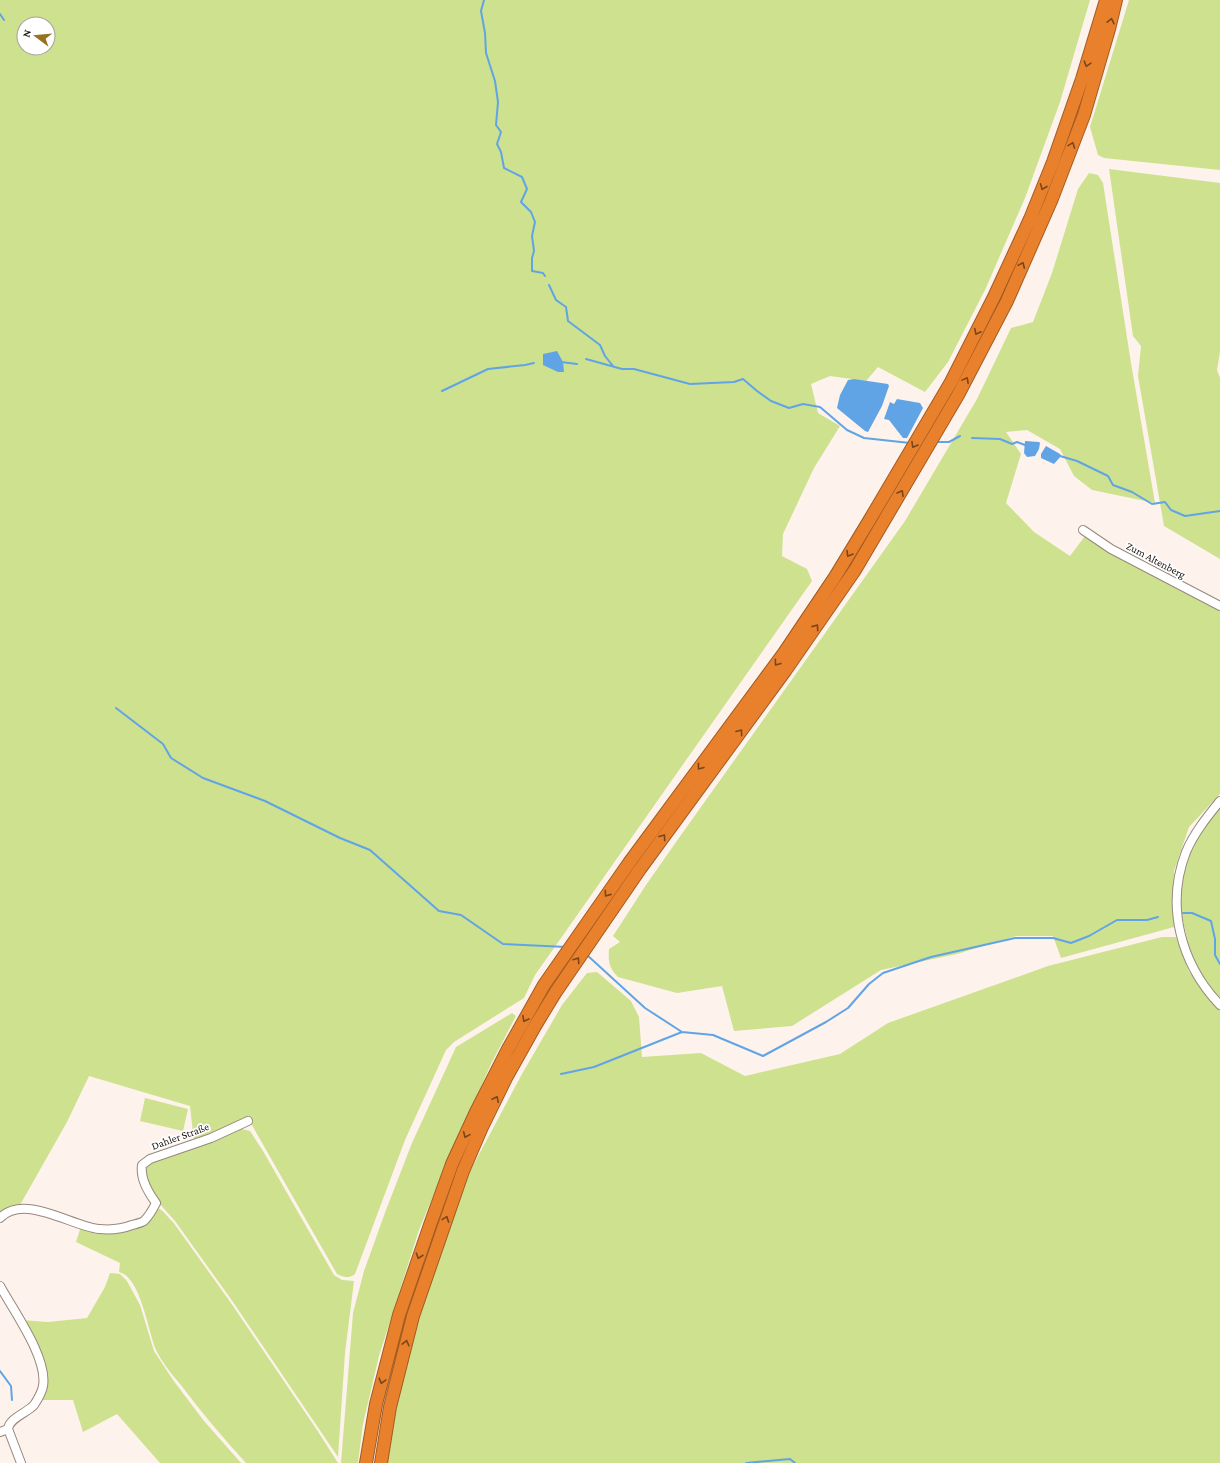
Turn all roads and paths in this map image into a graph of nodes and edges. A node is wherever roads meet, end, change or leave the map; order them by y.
1 (1106, 0) edge
2 (1116, 0) edge
3 (1083, 530) dead end
4 (1220, 606) edge
5 (1220, 801) edge
6 (634, 866) junction
7 (1220, 1005) edge
8 (248, 1121) dead end
9 (0, 1218) edge
10 (0, 1286) edge
11 (8, 1429) junction
12 (0, 1432) edge
13 (21, 1463) edge
14 (366, 1463) edge
15 (381, 1463) edge

1 -> 6 highway
6 -> 2 highway
3 - 4 street, Zum Altenberg
5 - 7 street
6 -> 14 highway
15 -> 6 highway
8 - 9 street, Dahler Straße
10 - 11 street
11 - 12 street
11 - 13 street

